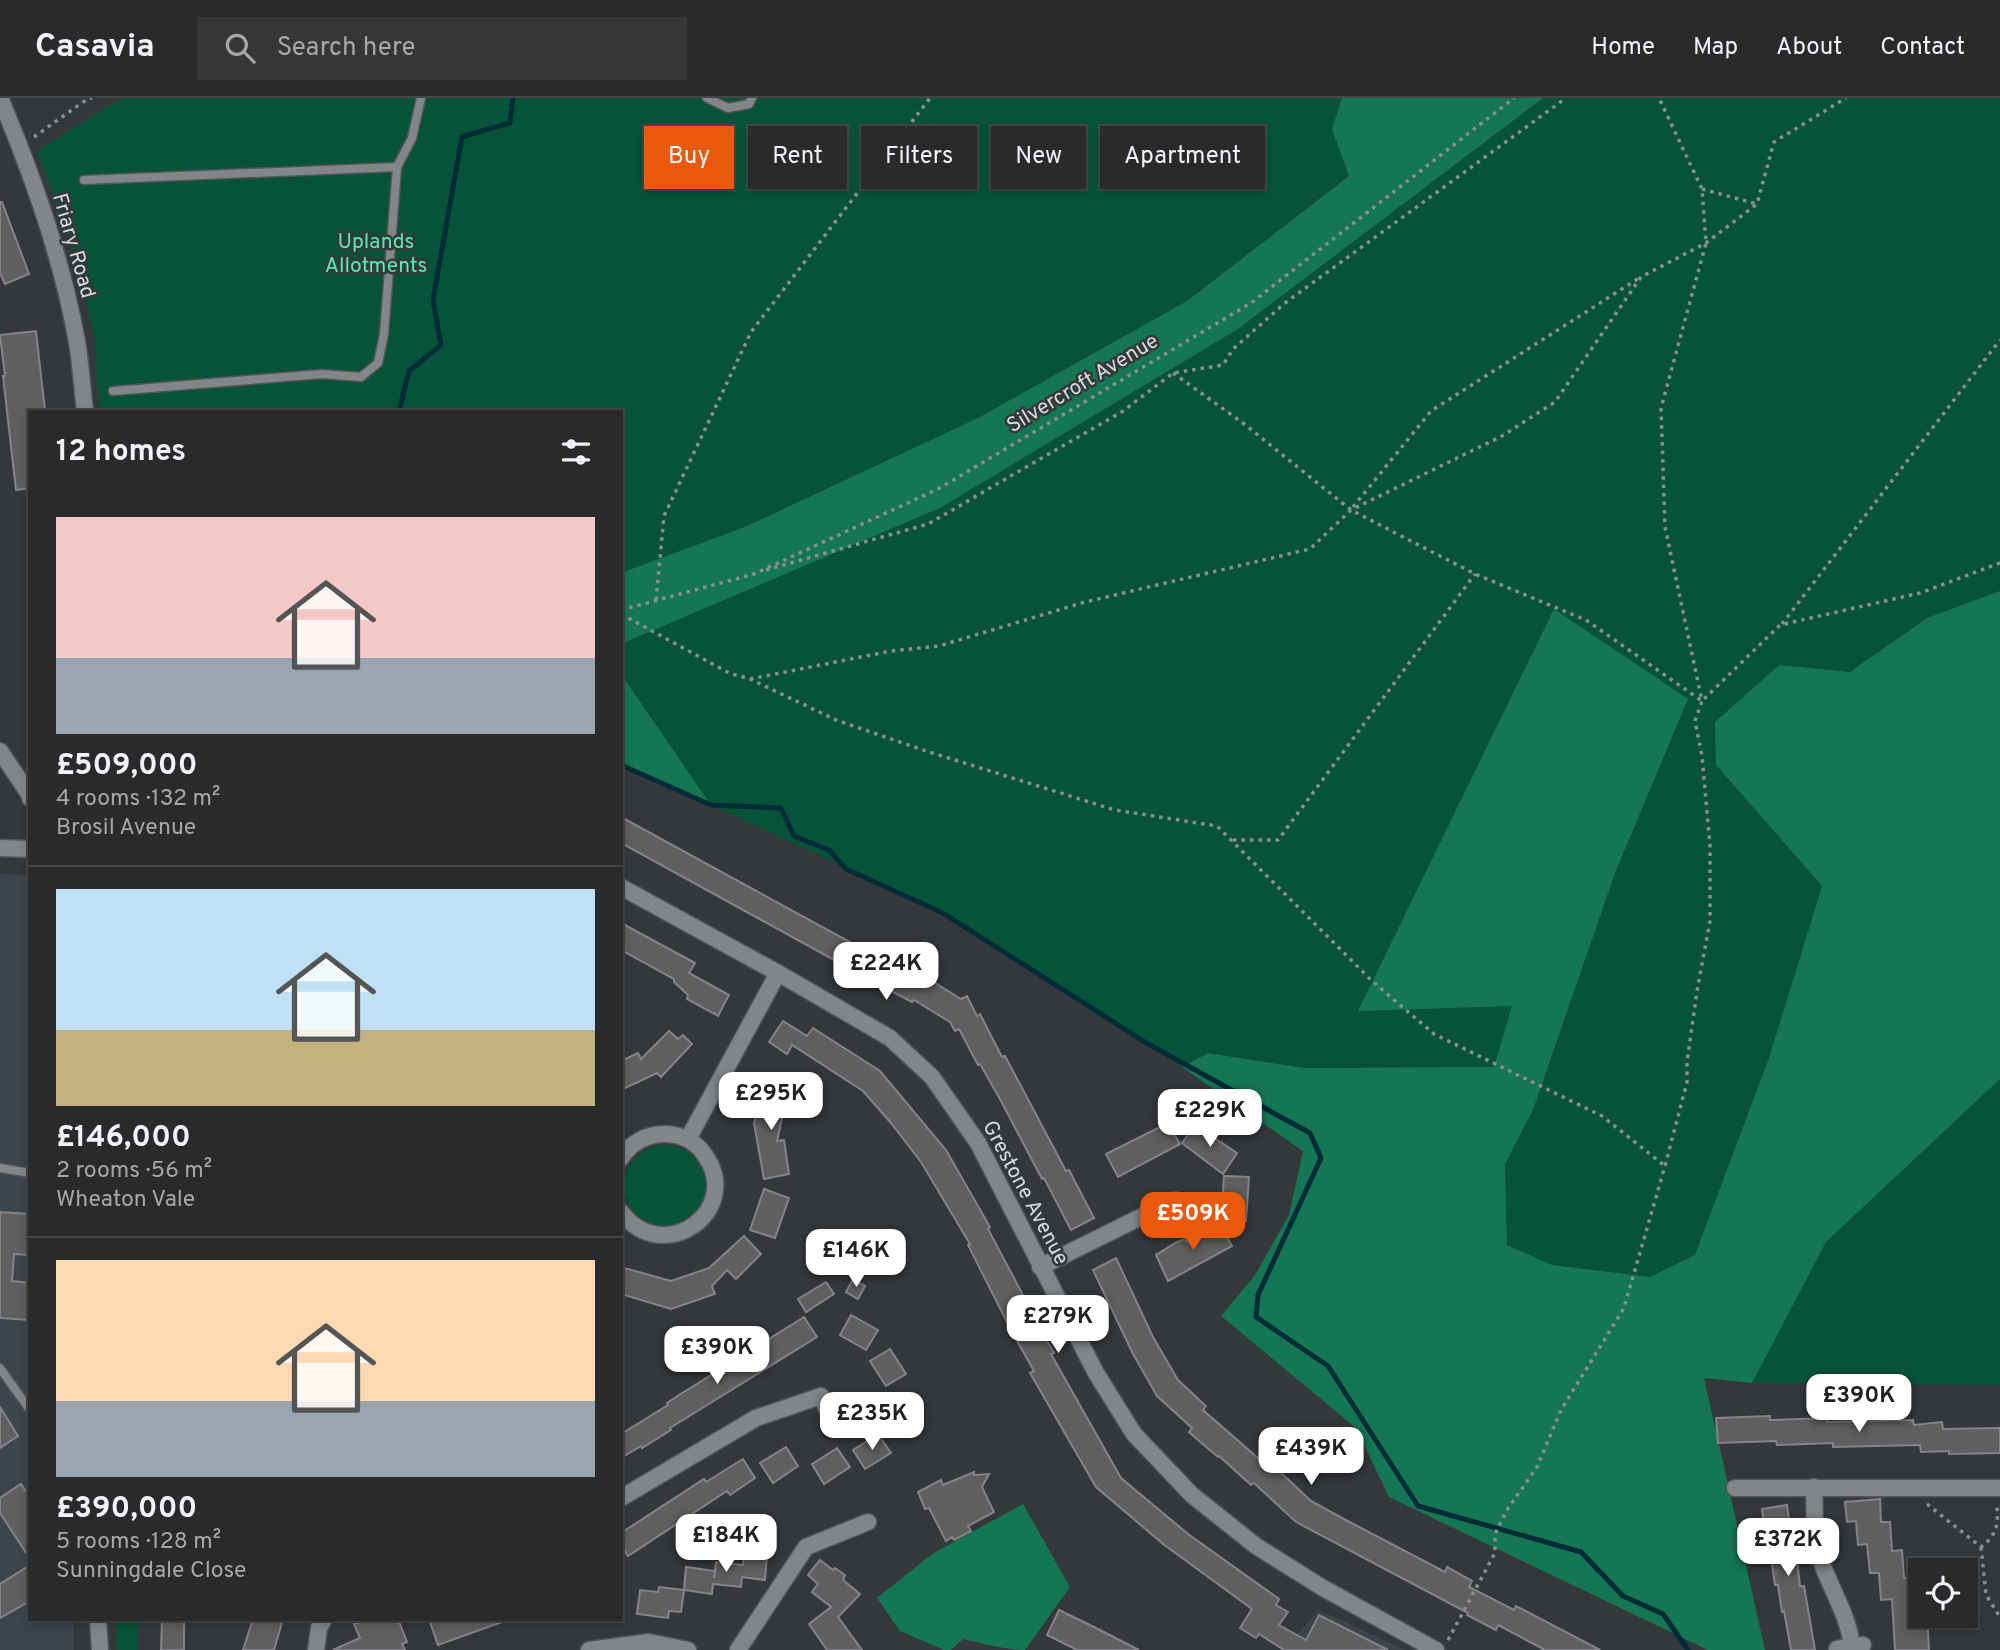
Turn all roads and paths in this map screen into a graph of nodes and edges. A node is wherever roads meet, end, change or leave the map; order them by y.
1 (0, 98) edge
2 (92, 98) edge
3 (421, 98) edge
4 (707, 98) edge
5 (752, 98) edge
6 (930, 98) edge
7 (1514, 98) edge
8 (1566, 98) edge
9 (1659, 98) edge
10 (1846, 98) edge
11 (21, 147) junction
12 (397, 167) junction
13 (84, 180) dead end
14 (1702, 189) junction
15 (1757, 204) junction
16 (1706, 243) junction
17 (1641, 277) junction
18 (2000, 340) edge
19 (1173, 373) junction
20 (113, 391) dead end
21 (85, 410) edge
22 (1351, 510) junction
23 (2000, 563) edge
24 (754, 574) junction
25 (1475, 574) junction
26 (656, 600) junction
27 (623, 611) edge
28 (623, 613) edge
29 (1780, 625) junction
30 (750, 678) junction
31 (1702, 701) junction
32 (0, 751) edge
33 (28, 793) edge
34 (1231, 840) junction
35 (0, 848) edge
36 (28, 849) edge
37 (623, 888) edge
38 (778, 973) junction
39 (688, 1139) junction
40 (623, 1156) edge
41 (1665, 1166) junction
42 (0, 1168) edge
43 (28, 1173) edge
44 (1175, 1200) dead end
45 (623, 1214) edge
46 (1040, 1267) junction
47 (0, 1368) edge
48 (28, 1407) edge
49 (832, 1421) dead end
50 (1814, 1487) junction
51 (1907, 1487) junction
52 (1735, 1488) dead end
53 (1998, 1488) edge
54 (623, 1497) edge
55 (868, 1522) dead end
56 (1980, 1547) junction
57 (2000, 1617) edge
58 (98, 1621) edge
59 (323, 1621) edge
60 (1851, 1647) edge
61 (100, 1650) edge
62 (316, 1650) edge
63 (589, 1650) edge
64 (688, 1650) edge
65 (738, 1650) edge
66 (1437, 1650) edge
67 (1442, 1650) edge

1 - 11 street, Friary Road
2 - 11 path
3 - 12 lane
4 - 5 lane
6 - 26 path
7 - 24 path, Silvercroft Avenue
8 - 19 path
9 - 14 path
10 - 15 path
11 - 21 street, Friary Road
12 - 13 lane
12 - 20 lane
14 - 15 path
14 - 16 path
15 - 16 path
16 - 17 path
16 - 31 path
17 - 22 path
17 - 22 path
18 - 29 path
19 - 22 path
19 - 24 path
22 - 25 path
22 - 30 path
23 - 29 path
24 - 26 path, Silvercroft Avenue
25 - 31 path
25 - 34 path
26 - 27 path, Silvercroft Avenue
28 - 30 path
29 - 31 path
30 - 34 path
31 - 41 path
32 - 33 street
34 - 41 path
35 - 36 street
37 - 38 street, Grestone Avenue
38 - 39 street
38 - 46 street, Grestone Avenue
39 - 40 street
39 - 45 street
41 - 67 path
42 - 43 lane
44 - 46 street
46 - 66 street, Grestone Avenue
47 - 48 lane
49 - 54 street
50 - 51 street
50 - 52 street
50 - 60 street
51 - 53 street
51 - 56 path
53 - 56 path
55 - 65 street
56 - 57 path
58 - 61 street
59 - 62 street
63 - 64 street

